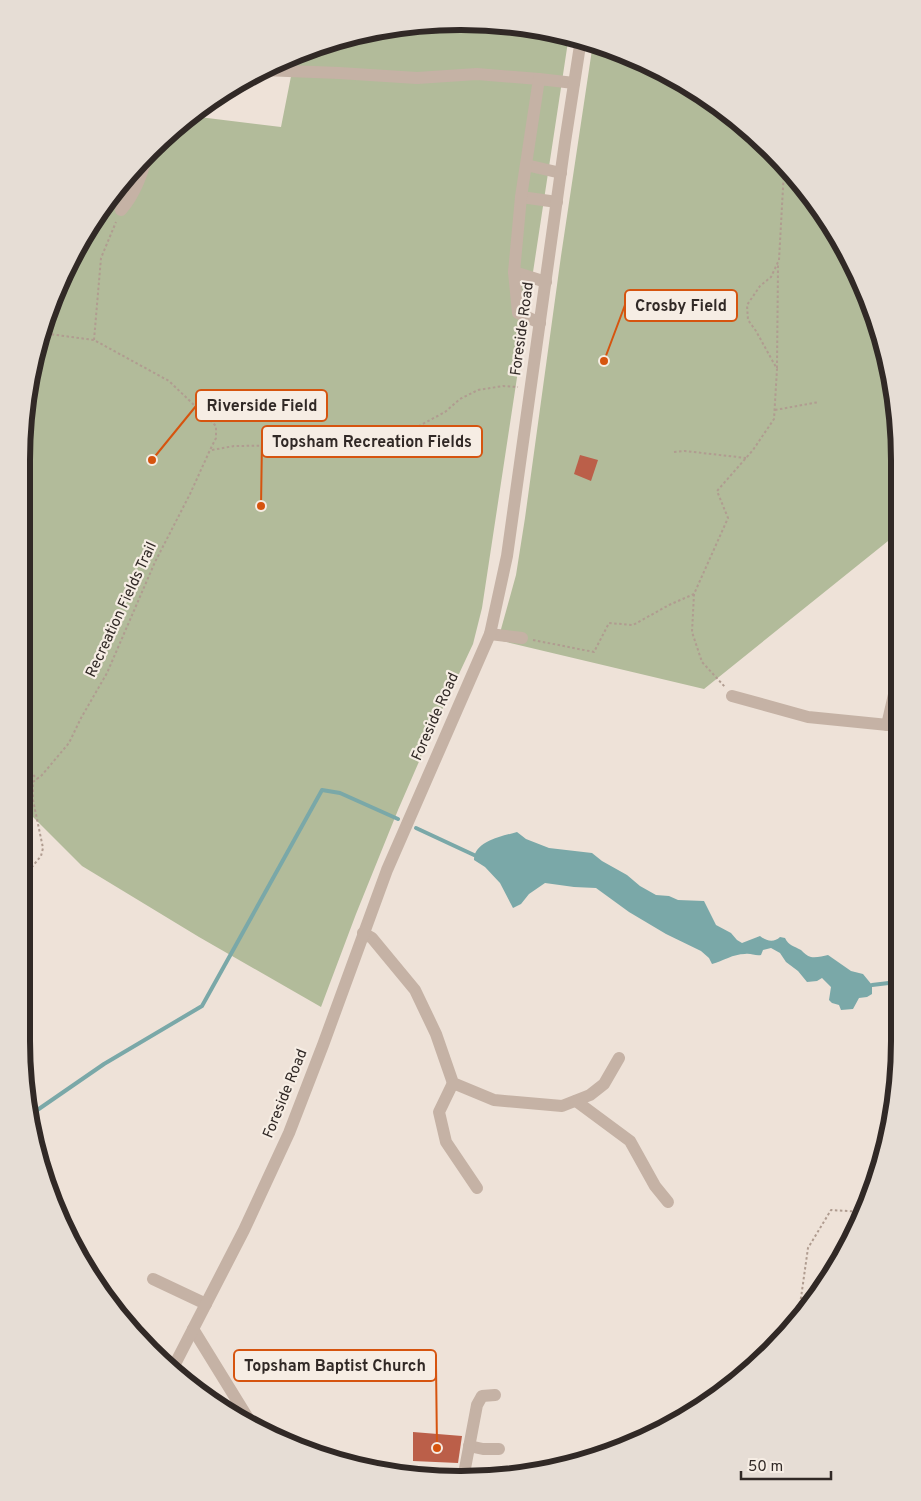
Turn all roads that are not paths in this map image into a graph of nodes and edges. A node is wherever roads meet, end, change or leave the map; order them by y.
1 (580, 47) edge
2 (278, 71) edge
3 (538, 78) junction
4 (574, 83) junction
5 (526, 165) junction
6 (144, 170) edge
7 (561, 173) junction
8 (521, 197) junction
9 (557, 202) junction
10 (121, 210) road end
11 (514, 272) junction
12 (546, 282) junction
13 (540, 323) junction
14 (490, 634) junction
15 (522, 638) road end
16 (732, 696) road end
17 (891, 725) edge
18 (363, 933) junction
19 (619, 1058) dead end
20 (453, 1083) junction
21 (576, 1101) junction
22 (477, 1188) dead end
23 (668, 1202) dead end
24 (153, 1279) dead end
25 (206, 1304) junction
26 (193, 1329) junction
27 (176, 1363) edge
28 (495, 1395) dead end
29 (245, 1413) edge
30 (469, 1446) junction
31 (499, 1449) dead end
32 (464, 1471) edge

1 - 4 street, Foreside Road
2 - 3 street
3 - 4 street
3 - 5 street
4 - 7 street, Foreside Road
5 - 7 street
5 - 8 street
6 - 10 street
7 - 9 street, Foreside Road
8 - 9 street
8 - 11 street
9 - 12 street, Foreside Road
11 - 12 street
11 - 13 street
12 - 13 street, Foreside Road
13 - 14 street, Foreside Road
14 - 15 street
14 - 18 street, Foreside Road
16 - 17 street
18 - 20 street
18 - 25 street, Foreside Road
19 - 21 street
20 - 21 street
20 - 22 street
21 - 23 street
24 - 25 street
25 - 26 street, Foreside Road
26 - 27 street, Foreside Road
26 - 29 street
28 - 30 street
30 - 31 street
30 - 32 street

